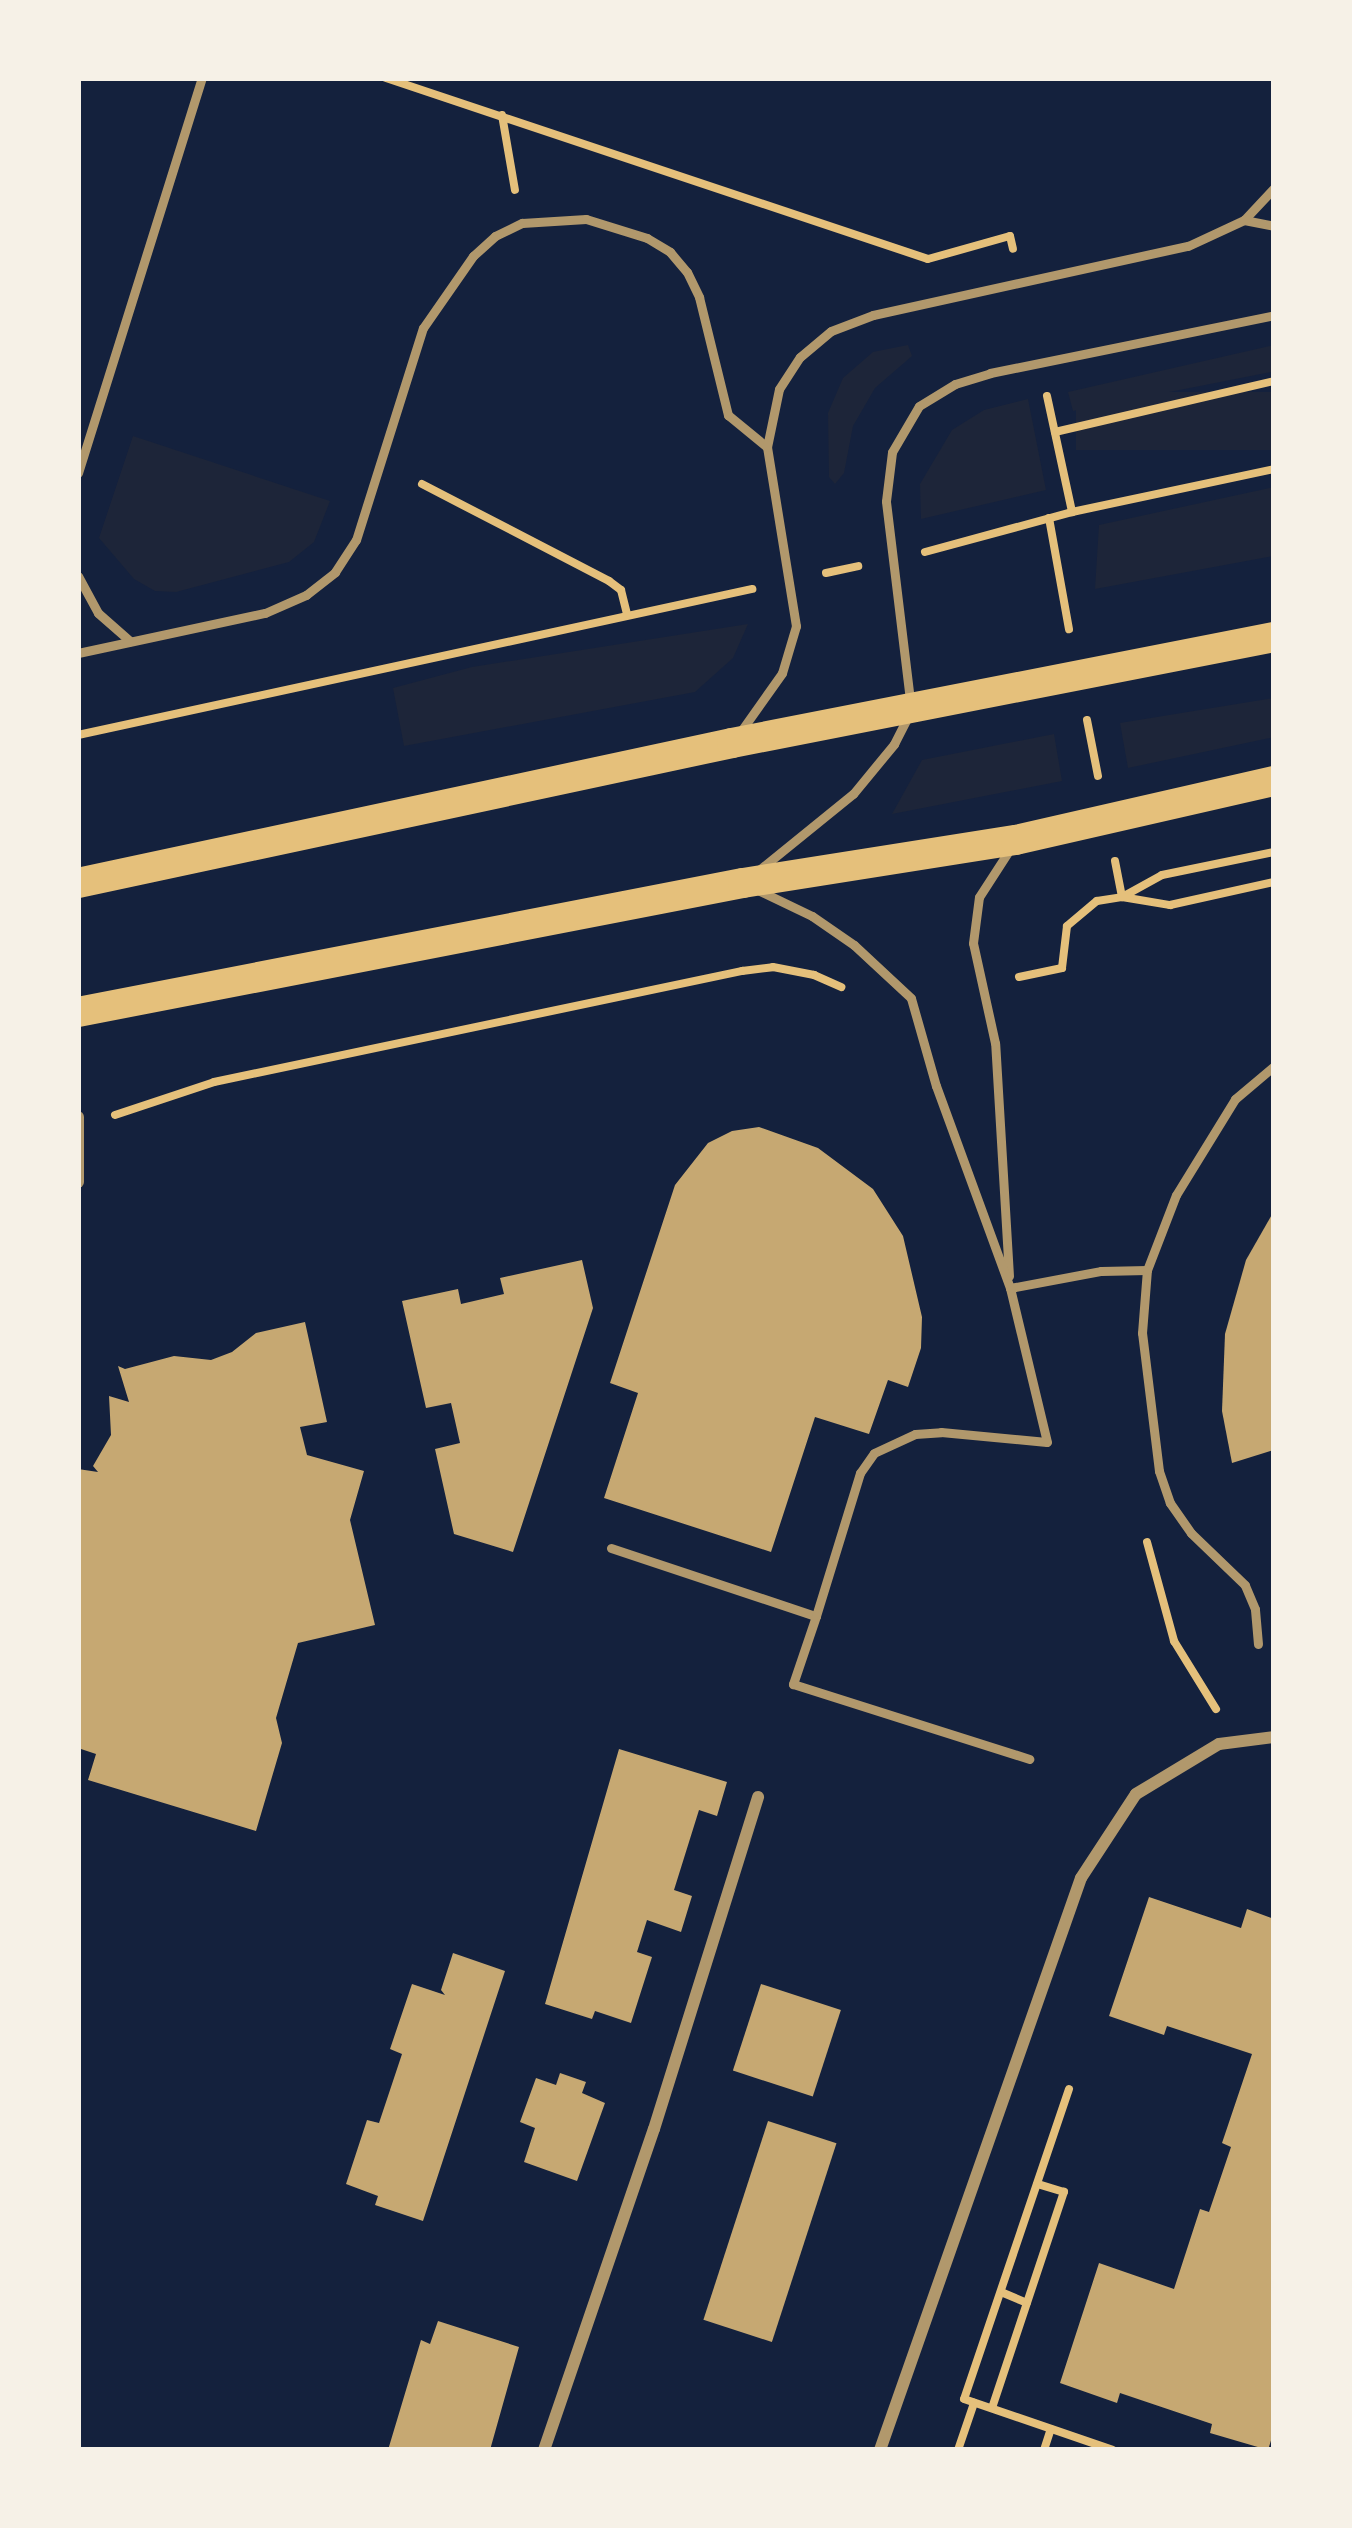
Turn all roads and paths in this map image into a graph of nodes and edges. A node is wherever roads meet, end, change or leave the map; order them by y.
1 (202, 78) edge
2 (386, 78) edge
3 (502, 115) junction
4 (1274, 188) edge
5 (515, 192) dead end
6 (1244, 220) junction
7 (1274, 226) edge
8 (1016, 260) dead end
9 (1274, 315) edge
10 (1274, 381) edge
11 (1046, 388) dead end
12 (1055, 432) junction
13 (767, 447) junction
14 (1274, 469) edge
15 (78, 473) edge
16 (422, 484) dead end
17 (1072, 512) junction
18 (1049, 518) junction
19 (931, 550) dead end
20 (78, 576) edge
21 (749, 590) dead end
22 (1063, 595) dead end
23 (627, 614) junction
24 (1274, 637) edge
25 (131, 641) junction
26 (78, 652) edge
27 (912, 709) junction
28 (1089, 728) dead end
29 (78, 735) edge
30 (733, 742) junction
31 (1098, 776) dead end
32 (1274, 782) edge
33 (1016, 840) junction
34 (1274, 852) edge
35 (1118, 876) dead end
36 (1274, 881) edge
37 (78, 883) edge
38 (743, 883) junction
39 (1122, 897) junction
40 (1030, 975) dead end
41 (851, 998) dead end
42 (78, 1012) edge
43 (1274, 1066) edge
44 (78, 1120) edge
45 (78, 1182) edge
46 (1147, 1270) junction
47 (1010, 1288) junction
48 (1164, 1485) junction
49 (611, 1548) dead end
50 (816, 1616) junction
51 (1258, 1644) dead end
52 (1274, 1737) edge
53 (1236, 1742) junction
54 (1029, 1759) dead end
55 (758, 1797) dead end
56 (1069, 2090) dead end
57 (1037, 2184) junction
58 (1000, 2292) junction
59 (1027, 2303) junction
60 (974, 2403) junction
61 (992, 2409) junction
62 (1051, 2429) junction
63 (544, 2450) edge
64 (880, 2450) edge
65 (958, 2450) edge
66 (1043, 2450) edge
67 (1113, 2450) edge

1 - 15 lane
2 - 3 path
3 - 5 path
3 - 8 path
4 - 6 lane
6 - 7 lane
6 - 13 lane
9 - 27 lane
10 - 12 path
11 - 12 path
12 - 17 path
13 - 25 lane
13 - 30 lane
14 - 17 path
16 - 23 path
17 - 18 path
18 - 19 path
18 - 22 path
20 - 25 lane
21 - 23 path
23 - 29 path
24 - 27 main road
25 - 26 lane
27 - 30 main road
27 - 38 lane
28 - 31 path
30 - 37 main road
32 - 33 main road
33 - 38 main road
33 - 47 lane
34 - 39 path
35 - 39 path
36 - 39 path
38 - 42 main road
38 - 47 lane
39 - 40 path
41 - 44 path
43 - 46 lane
44 - 45 street
46 - 47 lane
46 - 48 lane
47 - 50 lane
48 - 51 lane
48 - 53 path
49 - 50 lane
50 - 54 lane
52 - 53 street
53 - 64 street
55 - 63 street
56 - 57 path
57 - 58 path
57 - 59 path
58 - 59 path
58 - 60 path
59 - 61 path
60 - 61 path
60 - 65 path
61 - 62 path
62 - 66 path
62 - 67 path

